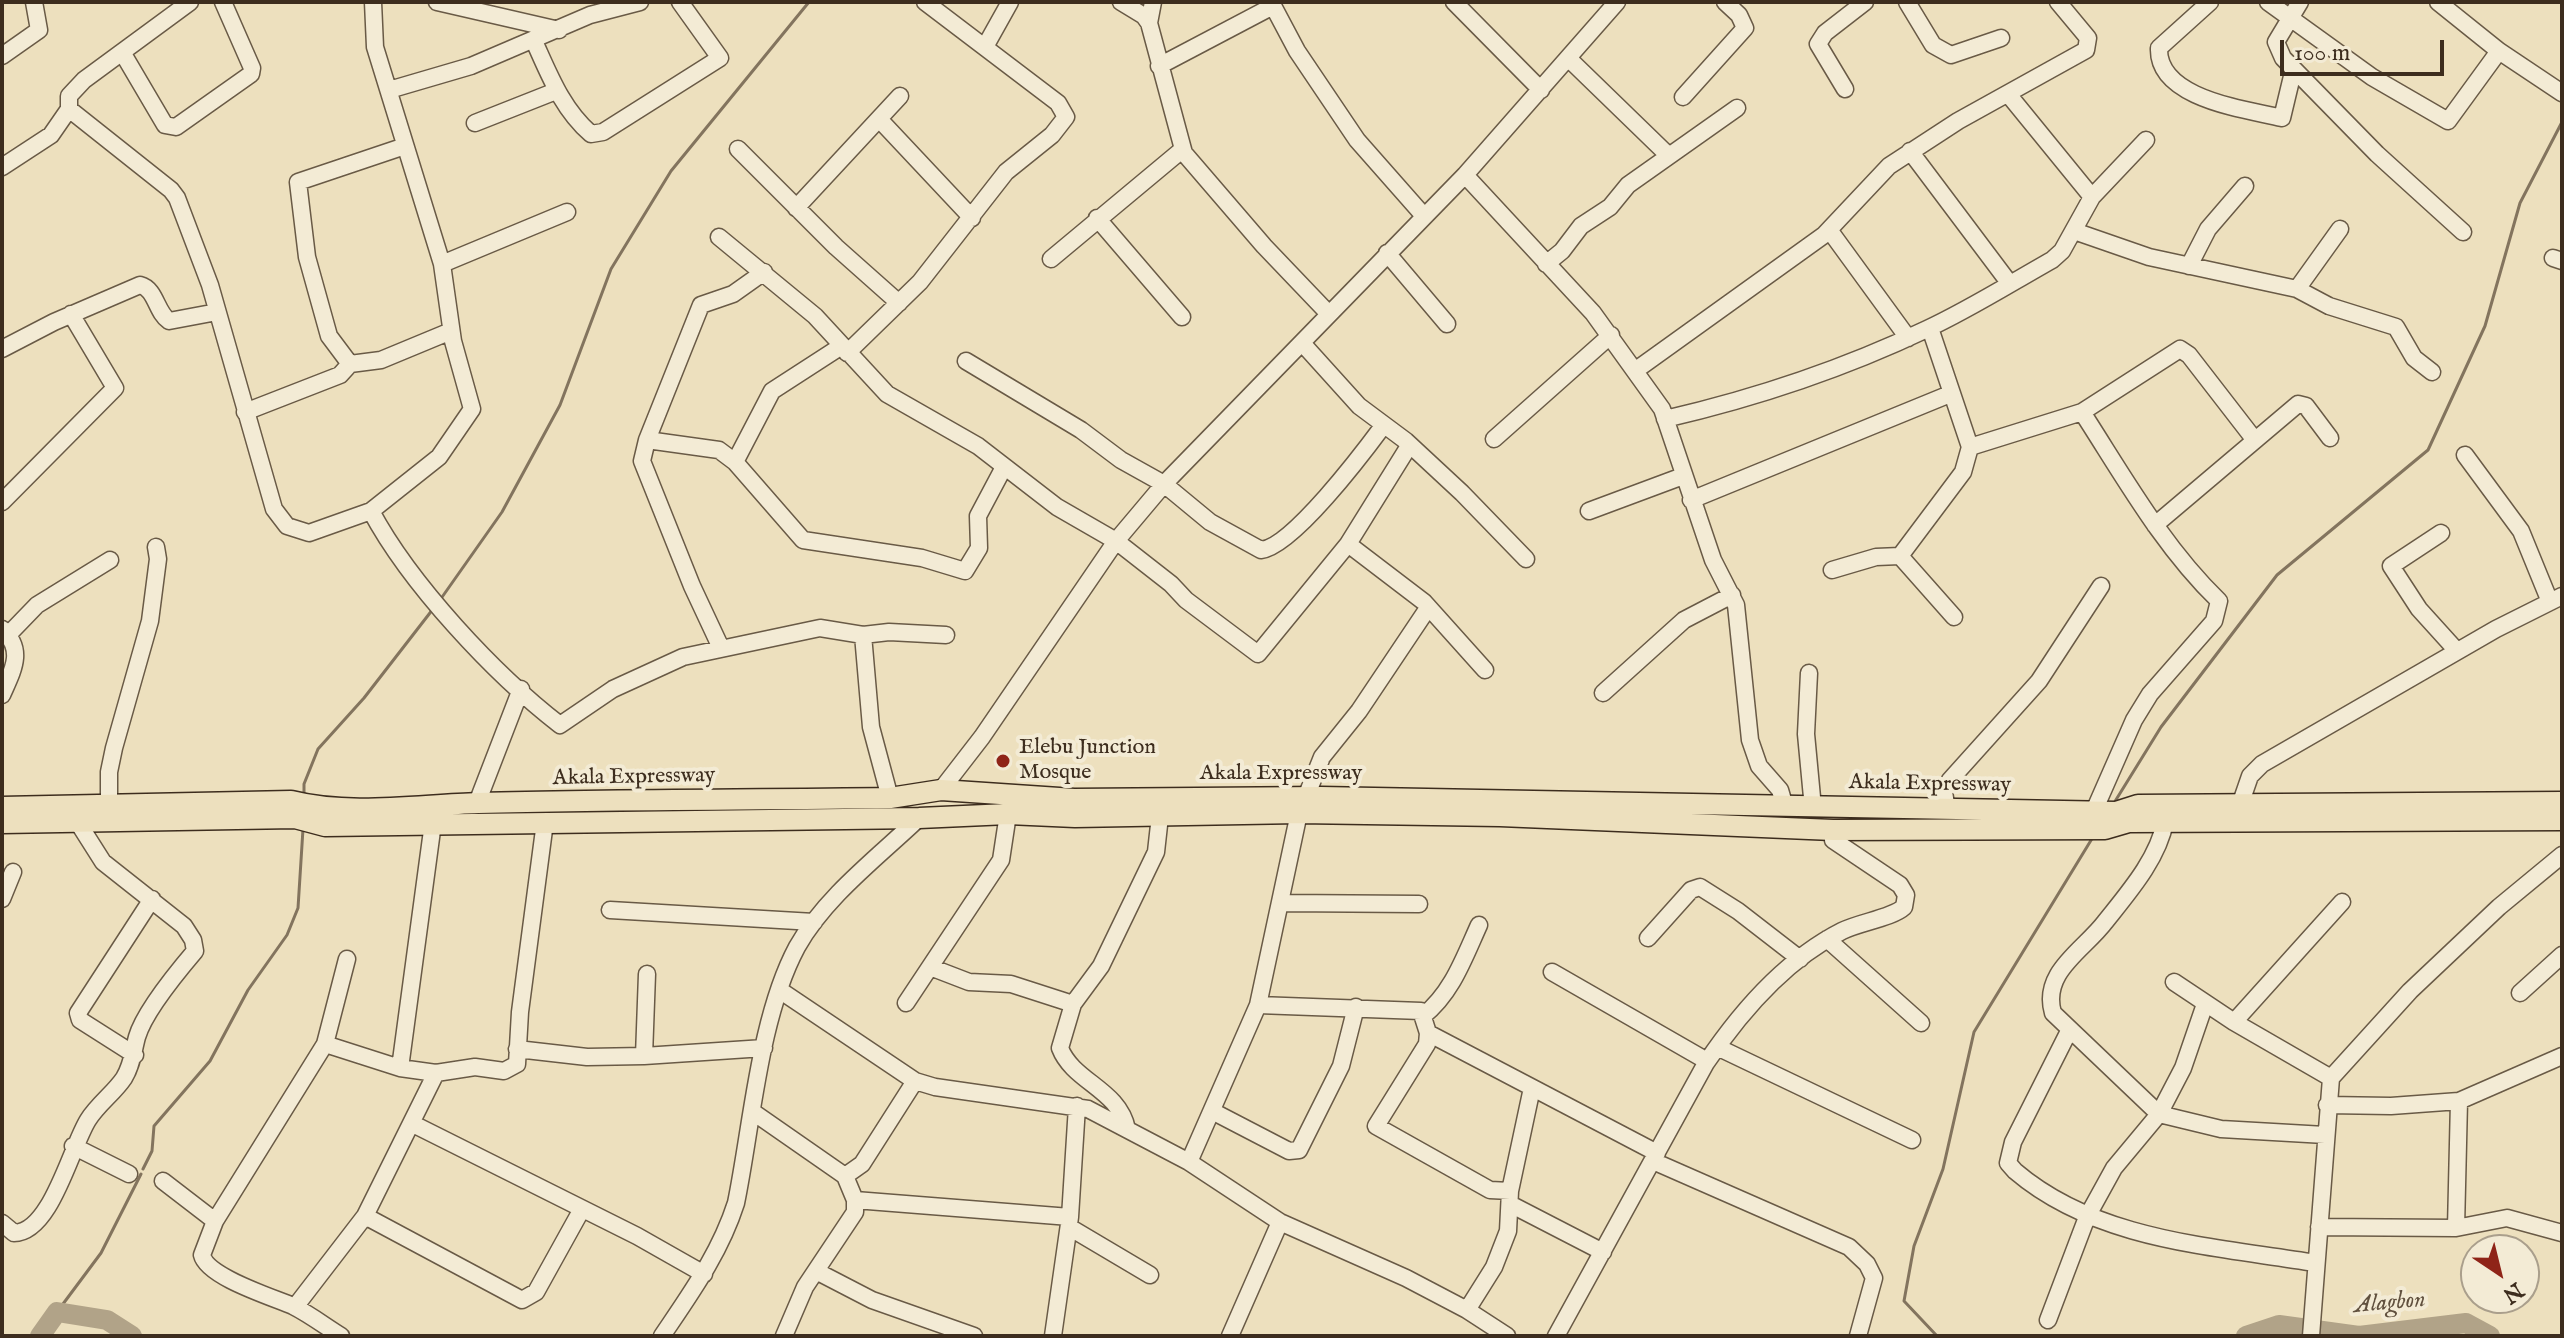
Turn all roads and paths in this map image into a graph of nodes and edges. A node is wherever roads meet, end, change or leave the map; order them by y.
1 (34, 2) edge
2 (190, 2) edge
3 (223, 2) edge
4 (373, 2) edge
5 (437, 2) edge
6 (640, 2) edge
7 (680, 2) edge
8 (925, 2) edge
9 (1010, 2) edge
10 (1121, 2) edge
11 (1153, 2) edge
12 (1454, 2) edge
13 (1617, 2) edge
14 (1725, 2) edge
15 (1865, 2) edge
16 (1907, 2) edge
17 (2058, 2) edge
18 (2210, 2) edge
19 (2268, 2) edge
20 (2300, 2) edge
21 (2438, 2) edge
22 (1272, 4) edge
23 (2290, 17) junction
24 (1149, 23) junction
25 (559, 30) junction
26 (2001, 38) dead end
27 (534, 41) junction
28 (986, 45) junction
29 (2499, 51) junction
30 (122, 52) junction
31 (2, 56) edge
32 (1569, 59) junction
33 (1159, 66) junction
34 (2293, 72) junction
35 (1845, 89) dead end
36 (389, 90) junction
37 (1541, 90) junction
38 (556, 91) junction
39 (2562, 93) edge
40 (2008, 94) junction
41 (900, 96) dead end
42 (1683, 97) dead end
43 (1737, 108) dead end
44 (69, 109) junction
45 (879, 119) junction
46 (475, 123) dead end
47 (2146, 140) dead end
48 (405, 146) junction
49 (738, 149) dead end
50 (1183, 149) junction
51 (1910, 151) junction
52 (1669, 156) junction
53 (2, 167) edge
54 (1465, 175) junction
55 (2245, 186) dead end
56 (2092, 197) junction
57 (796, 208) junction
58 (567, 212) dead end
59 (1424, 216) junction
60 (972, 218) junction
61 (1097, 218) junction
62 (2340, 229) dead end
63 (1830, 231) junction
64 (2074, 231) junction
65 (2463, 232) dead end
66 (719, 237) dead end
67 (1387, 253) junction
68 (1051, 259) dead end
69 (442, 264) junction
70 (1546, 264) junction
71 (2189, 266) junction
72 (764, 272) junction
73 (2010, 284) junction
74 (2297, 289) junction
75 (899, 303) junction
76 (217, 312) junction
77 (1328, 313) junction
78 (71, 314) junction
79 (1182, 317) dead end
80 (1447, 324) dead end
81 (1930, 328) junction
82 (451, 331) junction
83 (1611, 335) junction
84 (1908, 338) junction
85 (1303, 344) junction
86 (2, 349) edge
87 (844, 350) junction
88 (966, 361) dead end
89 (350, 364) junction
90 (1636, 370) junction
91 (2432, 372) dead end
92 (1950, 394) junction
93 (245, 412) junction
94 (2082, 412) junction
95 (1665, 419) junction
96 (1383, 426) junction
97 (2330, 438) dead end
98 (1494, 439) dead end
99 (2254, 439) junction
100 (647, 440) junction
101 (1409, 446) junction
102 (1970, 447) junction
103 (2465, 455) dead end
104 (735, 462) junction
105 (1004, 467) junction
106 (1683, 476) junction
107 (1164, 484) junction
108 (1691, 500) junction
109 (2, 502) edge
110 (371, 511) junction
111 (1589, 511) dead end
112 (2155, 525) junction
113 (2441, 533) dead end
114 (1116, 541) junction
115 (1348, 544) junction
116 (156, 547) dead end
117 (1900, 556) junction
118 (1526, 559) dead end
119 (110, 560) dead end
120 (1832, 570) dead end
121 (2101, 586) dead end
122 (1732, 595) junction
123 (2556, 599) edge
124 (1428, 608) junction
125 (1954, 617) dead end
126 (5, 632) edge
127 (863, 635) junction
128 (946, 635) dead end
129 (721, 648) junction
130 (2457, 651) junction
131 (1485, 670) dead end
132 (1809, 673) dead end
133 (521, 689) junction
134 (1603, 693) dead end
135 (2, 695) edge
136 (941, 790) junction
137 (890, 798) junction
138 (477, 803) junction
139 (109, 804) junction
140 (1303, 805) junction
141 (2240, 805) junction
142 (2, 807) edge
143 (1785, 807) junction
144 (1074, 808) junction
145 (1813, 808) junction
146 (293, 810) junction
147 (1947, 810) junction
148 (2094, 811) junction
149 (2555, 811) edge
150 (2134, 813) junction
151 (2320, 813) junction
152 (1008, 814) junction
153 (1718, 814) junction
154 (1160, 816) junction
155 (321, 817) junction
156 (919, 818) junction
157 (77, 821) junction
158 (545, 822) junction
159 (2165, 822) junction
160 (2, 823) edge
161 (433, 823) junction
162 (1833, 830) junction
163 (2562, 855) edge
164 (13, 872) dead end
165 (2, 899) edge
166 (152, 899) junction
167 (2342, 902) dead end
168 (1282, 903) junction
169 (1419, 904) dead end
170 (610, 910) dead end
171 (814, 922) junction
172 (1479, 925) dead end
173 (1648, 938) dead end
174 (1827, 939) junction
175 (2562, 955) edge
176 (347, 959) dead end
177 (1800, 959) junction
178 (930, 967) junction
179 (1552, 972) dead end
180 (647, 974) dead end
181 (2174, 982) dead end
182 (781, 991) junction
183 (2520, 993) dead end
184 (906, 1003) dead end
185 (1073, 1004) junction
186 (2205, 1004) junction
187 (1258, 1005) junction
188 (1356, 1007) junction
189 (2234, 1022) junction
190 (1921, 1023) dead end
191 (1425, 1025) junction
192 (2069, 1031) junction
193 (325, 1044) junction
194 (1717, 1047) junction
195 (764, 1048) junction
196 (517, 1049) junction
197 (135, 1055) junction
198 (644, 1056) junction
199 (2562, 1056) edge
200 (1707, 1061) junction
201 (400, 1068) junction
202 (436, 1073) junction
203 (2331, 1078) junction
204 (915, 1081) junction
205 (1532, 1088) junction
206 (2459, 1101) junction
207 (2327, 1105) junction
208 (1077, 1106) junction
209 (1212, 1111) junction
210 (753, 1112) junction
211 (2159, 1114) junction
212 (413, 1124) junction
213 (1127, 1129) junction
214 (2325, 1135) junction
215 (1912, 1140) dead end
216 (73, 1146) junction
217 (1655, 1157) junction
218 (1189, 1162) junction
219 (129, 1174) dead end
220 (845, 1176) junction
221 (163, 1181) dead end
222 (1510, 1198) junction
223 (855, 1200) junction
224 (582, 1209) junction
225 (365, 1216) junction
226 (2087, 1217) junction
227 (215, 1221) junction
228 (1069, 1222) junction
229 (1280, 1222) junction
230 (2, 1223) edge
231 (2319, 1227) junction
232 (2456, 1228) junction
233 (2562, 1233) edge
234 (1603, 1252) junction
235 (2315, 1263) junction
236 (816, 1271) junction
237 (704, 1274) junction
238 (1150, 1275) dead end
239 (295, 1307) junction
240 (1467, 1310) junction
241 (2048, 1320) dead end
242 (943, 1331) edge
243 (2311, 1334) edge
244 (341, 1336) edge
245 (662, 1336) edge
246 (784, 1336) edge
247 (974, 1336) edge
248 (1053, 1336) edge
249 (1230, 1336) edge
250 (1507, 1336) edge
251 (1556, 1336) edge
252 (1858, 1336) edge

1 - 31 street
2 - 30 street
3 - 30 street
4 - 36 street
5 - 25 street
6 - 25 street
7 - 38 street
8 - 28 street
9 - 28 street
10 - 24 street
11 - 24 street
12 - 37 street
13 - 32 street
14 - 42 street
15 - 35 street
16 - 26 street
17 - 40 street
18 - 34 street
19 - 23 street
20 - 23 street
21 - 29 street
22 - 33 street
22 - 59 street
23 - 29 street
23 - 34 street
24 - 33 street
25 - 27 street
27 - 36 street
27 - 38 street
28 - 60 street
29 - 39 street
30 - 44 street
32 - 37 street
32 - 52 street
33 - 50 street
34 - 65 street
36 - 48 street
37 - 54 street
38 - 46 street
40 - 51 street
40 - 56 street
41 - 45 street
43 - 52 street
44 - 53 street
44 - 76 street
45 - 57 street
45 - 60 street
47 - 56 street
48 - 69 street
48 - 89 street
49 - 57 street
50 - 61 street
50 - 77 street
51 - 63 street
51 - 73 street
52 - 70 street
54 - 59 street
54 - 70 street
55 - 71 street
56 - 64 street
57 - 75 street
58 - 69 street
59 - 67 street
60 - 75 street
61 - 68 street
61 - 79 street
62 - 74 street
63 - 84 street
63 - 90 street
64 - 71 street
64 - 73 street
66 - 72 street
67 - 77 street
67 - 80 street
69 - 82 street
70 - 83 street
71 - 74 street
72 - 87 street
72 - 100 street
73 - 81 street
74 - 91 street
75 - 87 street
76 - 78 street
76 - 93 street
77 - 85 street
78 - 86 street
78 - 109 street
81 - 84 street
81 - 92 street
82 - 89 street
82 - 110 street
83 - 90 street
83 - 98 street
84 - 95 street
85 - 96 street
85 - 107 street
87 - 104 street
87 - 105 street
88 - 107 street
89 - 93 street
90 - 95 street
92 - 102 street
92 - 108 street
93 - 110 street
94 - 99 street
94 - 102 street
94 - 112 street
95 - 106 street
96 - 101 street
96 - 107 street
97 - 99 street
99 - 112 street
100 - 104 street
100 - 129 street
101 - 115 street
101 - 118 street
102 - 117 street
103 - 123 street
104 - 105 street
105 - 114 street
106 - 108 street
106 - 111 street
107 - 114 street
108 - 122 street
110 - 133 street
112 - 148 street
113 - 130 street
114 - 115 street
114 - 136 street
115 - 124 street
116 - 139 street
117 - 120 street
117 - 125 street
119 - 126 street
121 - 147 street
122 - 134 street
122 - 143 street
123 - 130 street
124 - 131 street
124 - 140 street
126 - 135 street
127 - 128 street
127 - 129 street
127 - 137 street
129 - 133 street
130 - 141 street
132 - 145 street
133 - 138 street
136 - 137 main road, Akala Expressway
136 - 144 main road, Akala Expressway
137 - 138 main road, Akala Expressway
138 - 155 main road, Akala Expressway
139 - 142 main road, Akala Expressway
139 - 146 main road, Akala Expressway
140 - 144 main road, Akala Expressway
140 - 153 main road, Akala Expressway
140 - 154 main road, Akala Expressway
140 - 168 street
141 - 150 main road, Akala Expressway
141 - 151 main road, Akala Expressway
143 - 145 main road, Akala Expressway
143 - 153 main road, Akala Expressway
144 - 152 main road, Akala Expressway
144 - 154 main road, Akala Expressway
145 - 147 main road, Akala Expressway
146 - 155 main road, Akala Expressway
146 - 157 main road, Akala Expressway
147 - 148 main road, Akala Expressway
148 - 150 main road, Akala Expressway
149 - 151 main road, Akala Expressway
150 - 159 main road, Akala Expressway
150 - 162 main road, Akala Expressway
151 - 159 main road, Akala Expressway
152 - 156 main road, Akala Expressway
152 - 178 street
153 - 162 main road, Akala Expressway
154 - 185 street
155 - 161 main road, Akala Expressway
156 - 158 main road, Akala Expressway
156 - 171 street
157 - 160 main road, Akala Expressway
157 - 166 street
158 - 161 main road, Akala Expressway
158 - 196 street
159 - 192 street
161 - 201 street
162 - 174 street
163 - 203 street
164 - 165 street
166 - 197 street
166 - 197 street
167 - 189 street
168 - 169 street
168 - 187 street
170 - 171 street
171 - 182 street
172 - 191 street
173 - 177 street
174 - 177 street
174 - 190 street
175 - 183 street
176 - 193 street
177 - 194 street
178 - 184 street
178 - 185 street
179 - 200 street
180 - 198 street
181 - 186 street
182 - 195 street
182 - 204 street
185 - 213 street
186 - 189 street
186 - 211 street
187 - 188 street
187 - 209 street
188 - 191 street
188 - 209 street
189 - 203 street
191 - 205 street
191 - 222 street
192 - 211 street
192 - 226 street
193 - 201 street
193 - 227 street
194 - 200 street
194 - 215 street
195 - 198 street
195 - 210 street
196 - 198 street
196 - 202 street
197 - 216 street
199 - 206 street
200 - 217 street
201 - 202 street
202 - 212 street
203 - 207 street
204 - 208 street
204 - 220 street
205 - 217 street
205 - 222 street
206 - 207 street
206 - 232 street
207 - 214 street
208 - 213 street
208 - 228 street
209 - 218 street
210 - 220 street
210 - 237 street
211 - 214 street
211 - 226 street
212 - 224 street
212 - 225 street
213 - 218 street
214 - 231 street
216 - 219 street
216 - 230 street
217 - 234 street
217 - 252 street
218 - 229 street
220 - 223 street
221 - 227 street
222 - 234 street
222 - 240 street
223 - 228 street
223 - 236 street
224 - 225 street
224 - 237 street
225 - 239 street
226 - 235 street
226 - 241 street
227 - 239 street
228 - 238 street
228 - 248 street
229 - 240 street
229 - 249 street
231 - 232 street
231 - 235 street
232 - 233 street
234 - 251 street
235 - 243 street
236 - 242 street
236 - 246 street
237 - 245 street
239 - 244 street
240 - 250 street
242 - 247 street

